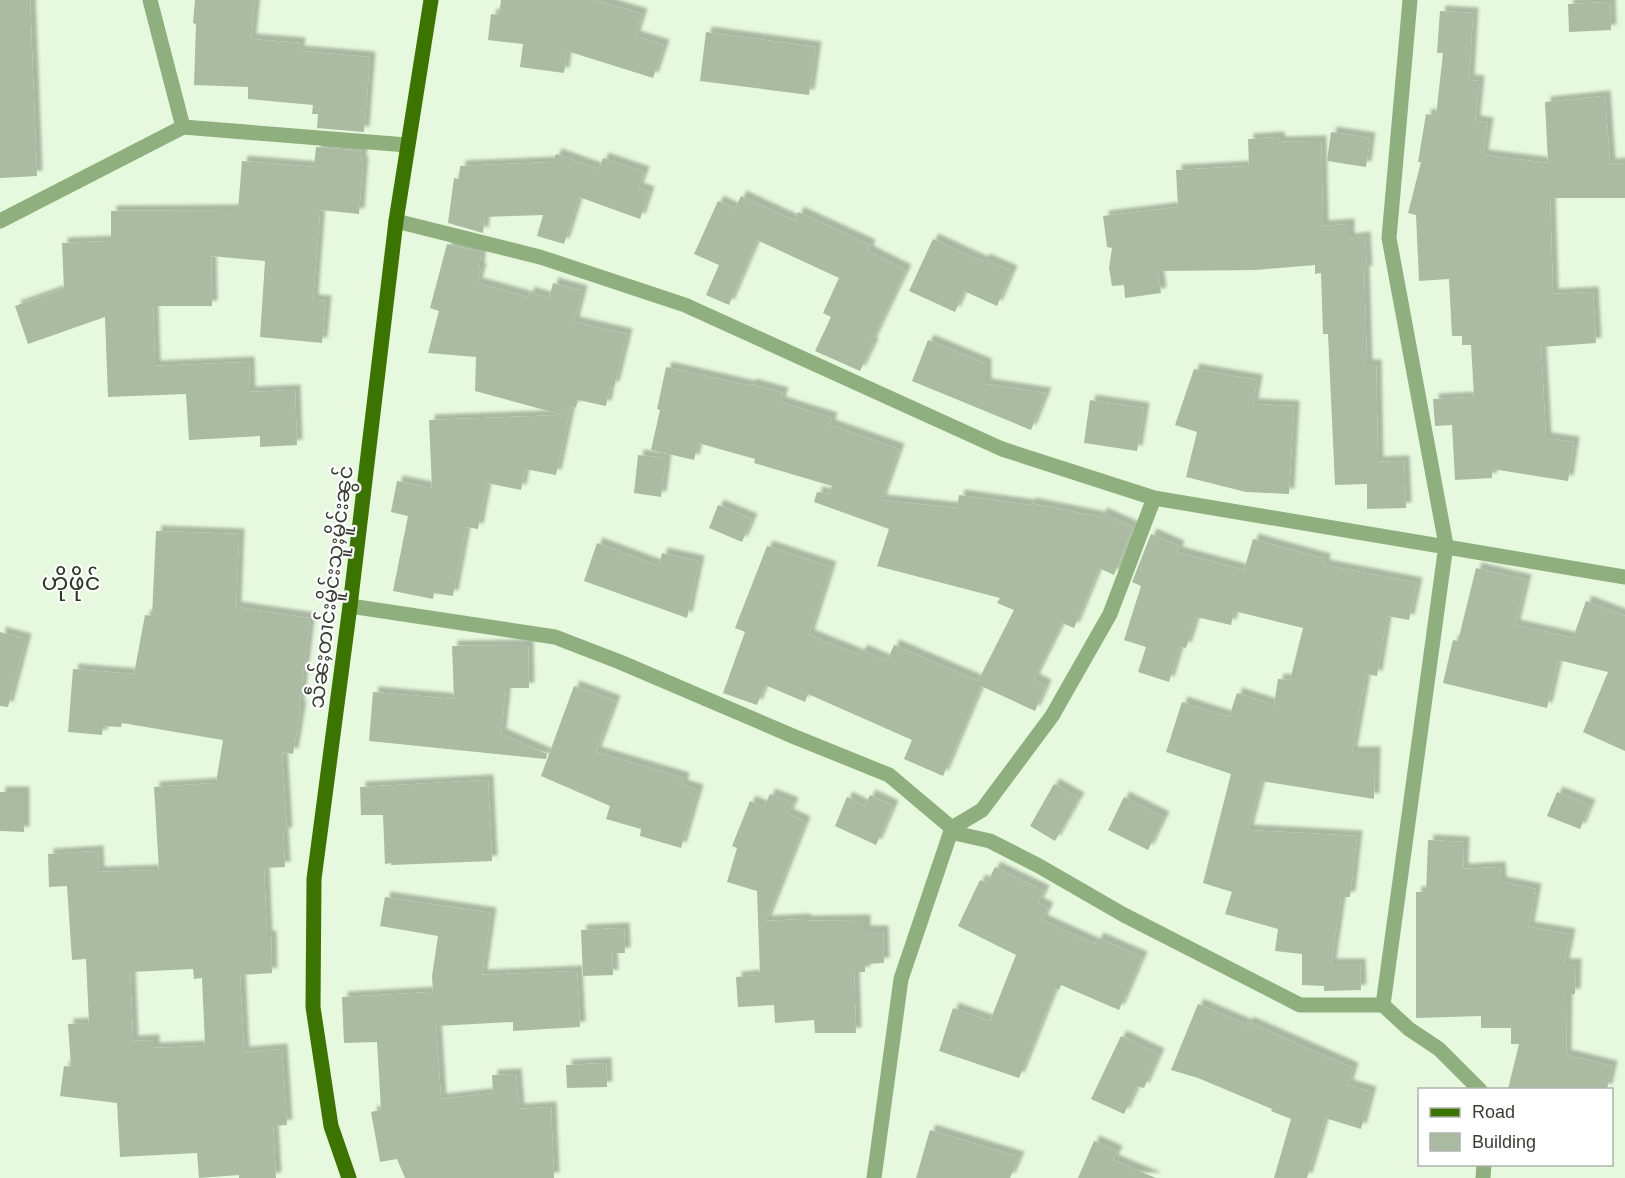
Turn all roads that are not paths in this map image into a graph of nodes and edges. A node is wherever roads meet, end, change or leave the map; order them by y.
1 (150, 0) edge
2 (431, 0) edge
3 (1410, 0) edge
4 (183, 128) junction
5 (407, 145) junction
6 (0, 220) edge
7 (396, 221) junction
8 (1154, 498) junction
9 (1446, 545) junction
10 (1625, 577) edge
11 (350, 606) junction
12 (952, 828) junction
13 (1383, 1005) junction
14 (1479, 1088) edge
15 (349, 1178) edge
16 (874, 1178) edge

1 - 4 street
2 - 5 main road, သဵၼ်ႈတၢင်းမိူင်းသူႈမိူင်းၼွင်
3 - 9 street
4 - 5 street
4 - 6 street
5 - 7 main road, သဵၼ်ႈတၢင်းမိူင်းသူႈမိူင်းၼွင်
7 - 8 street
7 - 11 main road, သဵၼ်ႈတၢင်းမိူင်းသူႈမိူင်းၼွင်
8 - 9 street
8 - 12 street
9 - 10 street
9 - 13 street
11 - 12 street
11 - 15 main road, သဵၼ်ႈတၢင်းမိူင်းသူႈမိူင်းၼွင်
12 - 13 street
12 - 16 street
13 - 14 street

